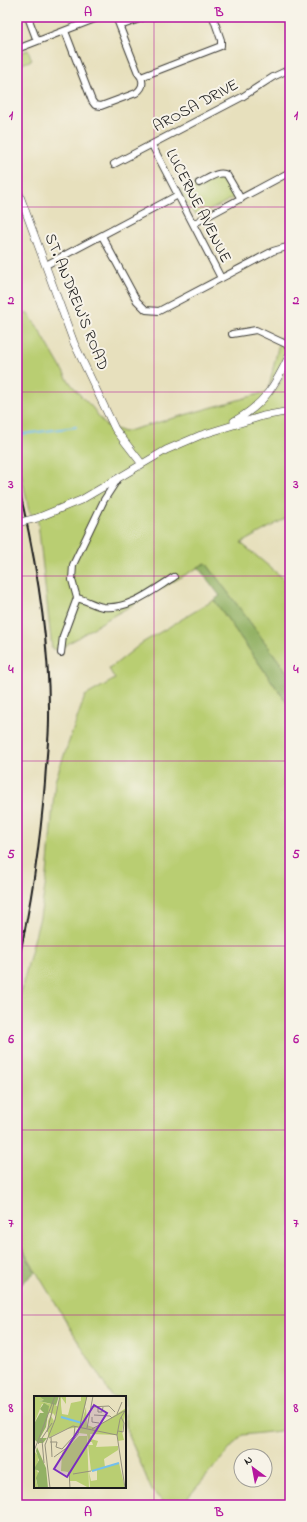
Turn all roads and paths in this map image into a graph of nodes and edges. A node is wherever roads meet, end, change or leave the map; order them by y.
1 (28, 17) edge
2 (81, 17) edge
3 (100, 17) edge
4 (116, 17) edge
5 (145, 17) edge
6 (213, 17) edge
7 (84, 24) junction
8 (120, 26) junction
9 (66, 31) junction
10 (37, 41) junction
11 (17, 49) edge
12 (290, 69) edge
13 (142, 77) junction
14 (152, 145) junction
15 (114, 164) dead end
16 (290, 172) edge
17 (199, 183) dead end
18 (17, 188) edge
19 (178, 195) junction
20 (241, 199) junction
21 (193, 224) junction
22 (102, 236) junction
23 (287, 247) dead end
24 (46, 265) junction
25 (221, 278) junction
26 (232, 334) dead end
27 (290, 346) edge
28 (290, 354) edge
29 (290, 411) edge
30 (221, 428) junction
31 (142, 464) junction
32 (117, 480) junction
33 (17, 523) edge
34 (174, 577) dead end
35 (77, 598) junction
36 (61, 653) dead end

1 - 10 street
2 - 7 street
3 - 7 street
4 - 8 street
5 - 8 street
6 - 13 street
7 - 9 street
8 - 13 street
9 - 10 street
9 - 13 street
10 - 11 street
12 - 14 street, AROSA DRIVE
14 - 15 street, AROSA DRIVE
14 - 19 street, LUCERNE AVENUE
16 - 20 street
17 - 20 street
18 - 24 street, ST. ANDREW'S ROAD
19 - 21 street, LUCERNE AVENUE
19 - 22 street
20 - 21 street
21 - 25 street, LUCERNE AVENUE
22 - 24 street
22 - 25 street
23 - 25 street
24 - 31 street, ST. ANDREW'S ROAD
26 - 27 street
28 - 30 street
29 - 30 street
30 - 31 street
31 - 32 street
32 - 33 street, bridge
32 - 35 street
34 - 35 street
35 - 36 street

